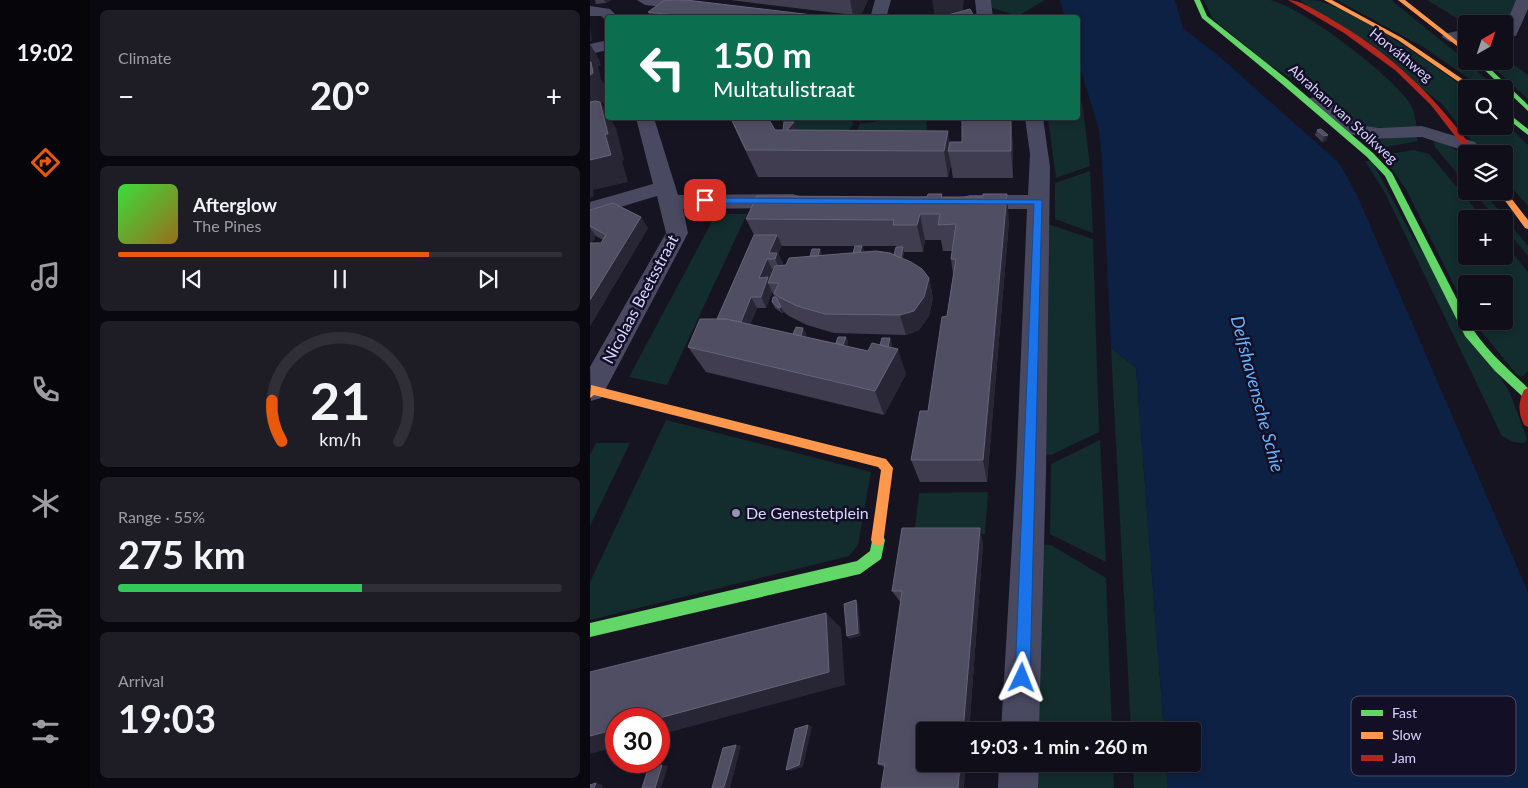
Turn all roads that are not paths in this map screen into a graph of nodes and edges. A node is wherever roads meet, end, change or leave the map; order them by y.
1 (620, 0) edge
2 (645, 0) edge
3 (883, 0) edge
4 (983, 0) edge
5 (1197, 0) edge
6 (1292, 0) edge
7 (1327, 0) edge
8 (1401, 0) edge
9 (1524, 0) edge
10 (712, 8) edge
11 (602, 13) edge
12 (879, 15) edge
13 (985, 15) edge
14 (1513, 34) edge
15 (1458, 36) edge
16 (1450, 37) junction
17 (1458, 44) edge
18 (605, 46) edge
19 (590, 49) edge
20 (1487, 70) edge
21 (1461, 80) edge
22 (1285, 82) junction
23 (1528, 109) edge
24 (646, 120) edge
25 (1034, 120) edge
26 (1513, 120) edge
27 (1528, 133) edge
28 (1461, 145) edge
29 (1466, 145) edge
30 (668, 194) junction
31 (1509, 200) edge
32 (808, 201) edge
33 (954, 202) edge
34 (1039, 202) junction
35 (590, 208) edge
36 (1528, 226) edge
37 (591, 392) edge
38 (1528, 394) edge
39 (1528, 422) edge
40 (590, 630) edge
41 (1020, 722) edge
42 (1019, 772) edge
43 (1018, 788) edge

1 - 11 street
2 - 10 street
3 - 12 street
4 - 13 street
5 - 22 street, Abraham van Stolkweg
6 - 29 street, Horváthweg
7 - 21 street, Horváthweg
8 - 16 street
9 - 14 street
15 - 16 street
16 - 17 street
18 - 19 street
20 - 23 street
22 - 28 street
22 - 38 street, Abraham van Stolkweg
24 - 30 street, Nicolaas Beetsstraat
25 - 34 street
26 - 27 street
30 - 32 street
30 - 35 street
30 - 37 street, Nicolaas Beetsstraat
31 - 36 street
33 - 34 street
34 - 41 street
37 - 40 street
38 - 39 street
42 - 43 street

